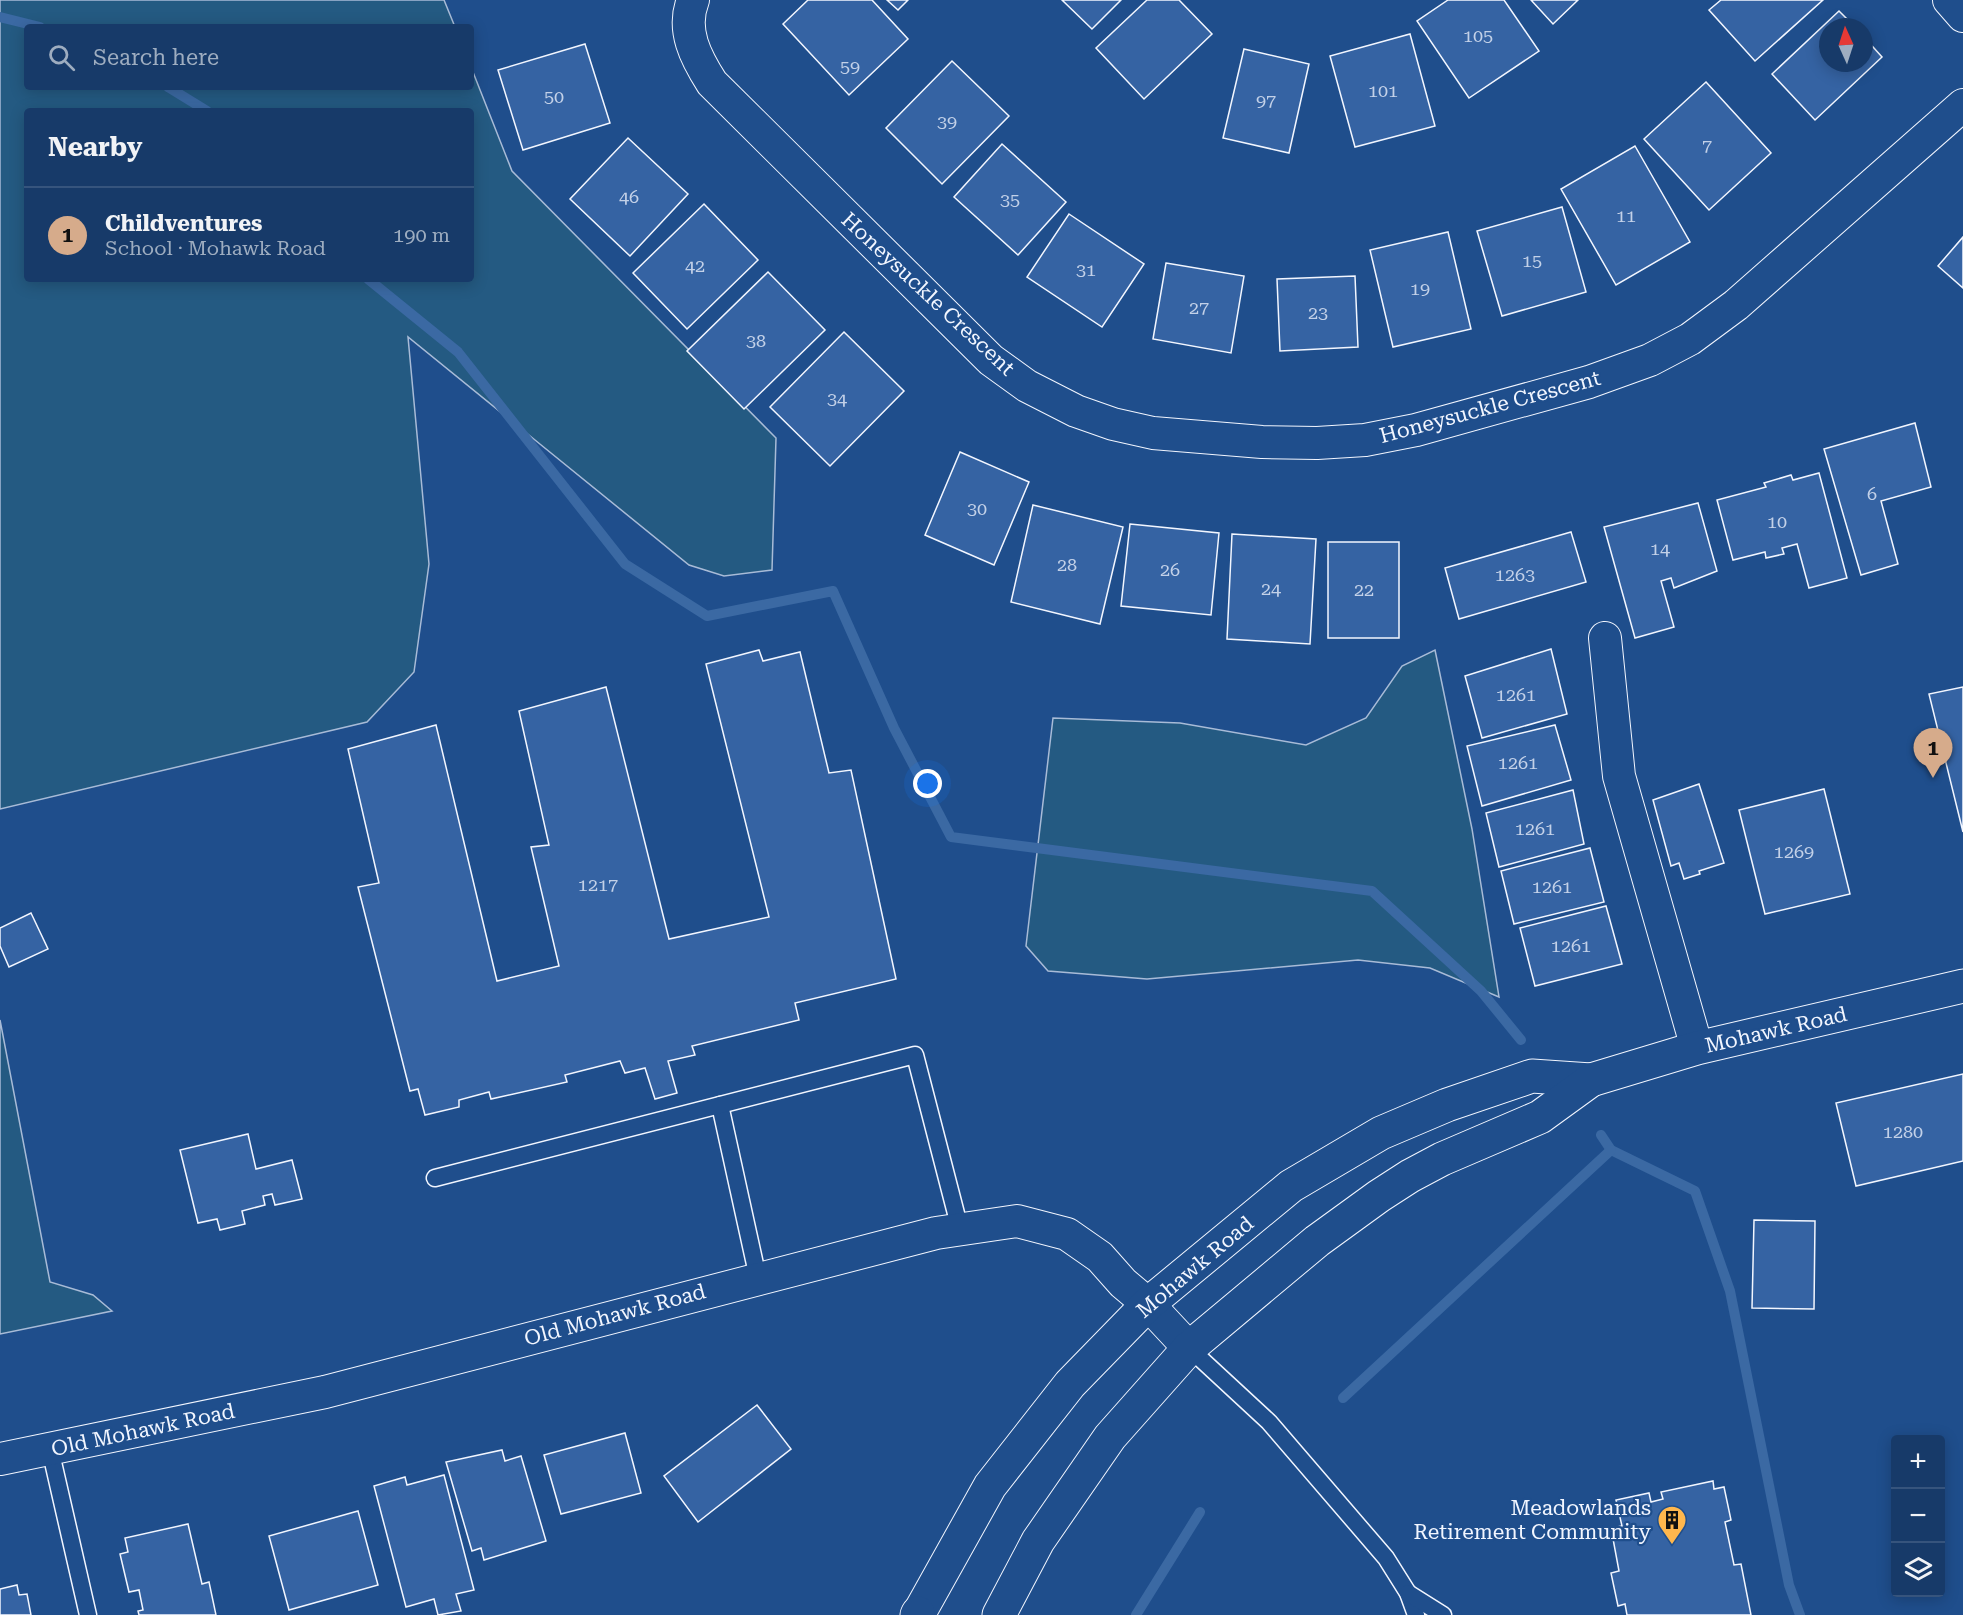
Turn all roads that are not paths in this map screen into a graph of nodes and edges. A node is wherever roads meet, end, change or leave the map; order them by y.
1 (693, 0) edge
2 (1948, 0) edge
3 (1963, 16) edge
4 (1963, 105) edge
5 (1605, 638) dead end
6 (1963, 986) edge
7 (1697, 1048) junction
8 (1591, 1080) junction
9 (720, 1105) junction
10 (435, 1178) dead end
11 (960, 1228) junction
12 (758, 1278) junction
13 (1148, 1304) junction
14 (1189, 1347) junction
15 (50, 1449) junction
16 (0, 1459) edge
17 (1408, 1593) junction
18 (918, 1614) edge
19 (88, 1615) edge
20 (999, 1615) edge
21 (1416, 1615) edge
22 (1443, 1615) edge

1 - 4 street, Honeysuckle Crescent
2 - 3 street
5 - 7 street
6 - 7 main road, Mohawk Road
7 - 8 main road, Mohawk Road
8 - 13 main road, Mohawk Road
8 - 14 main road, Mohawk Road
9 - 10 lane
9 - 11 lane
9 - 12 lane
11 - 12 street, Old Mohawk Road
11 - 13 street, Old Mohawk Road
12 - 15 street, Old Mohawk Road
13 - 14 street, Old Mohawk Road
13 - 18 main road, Mohawk Road
14 - 17 lane
14 - 20 main road, Mohawk Road
15 - 16 street, Old Mohawk Road
15 - 19 lane
17 - 21 lane
17 - 22 lane

